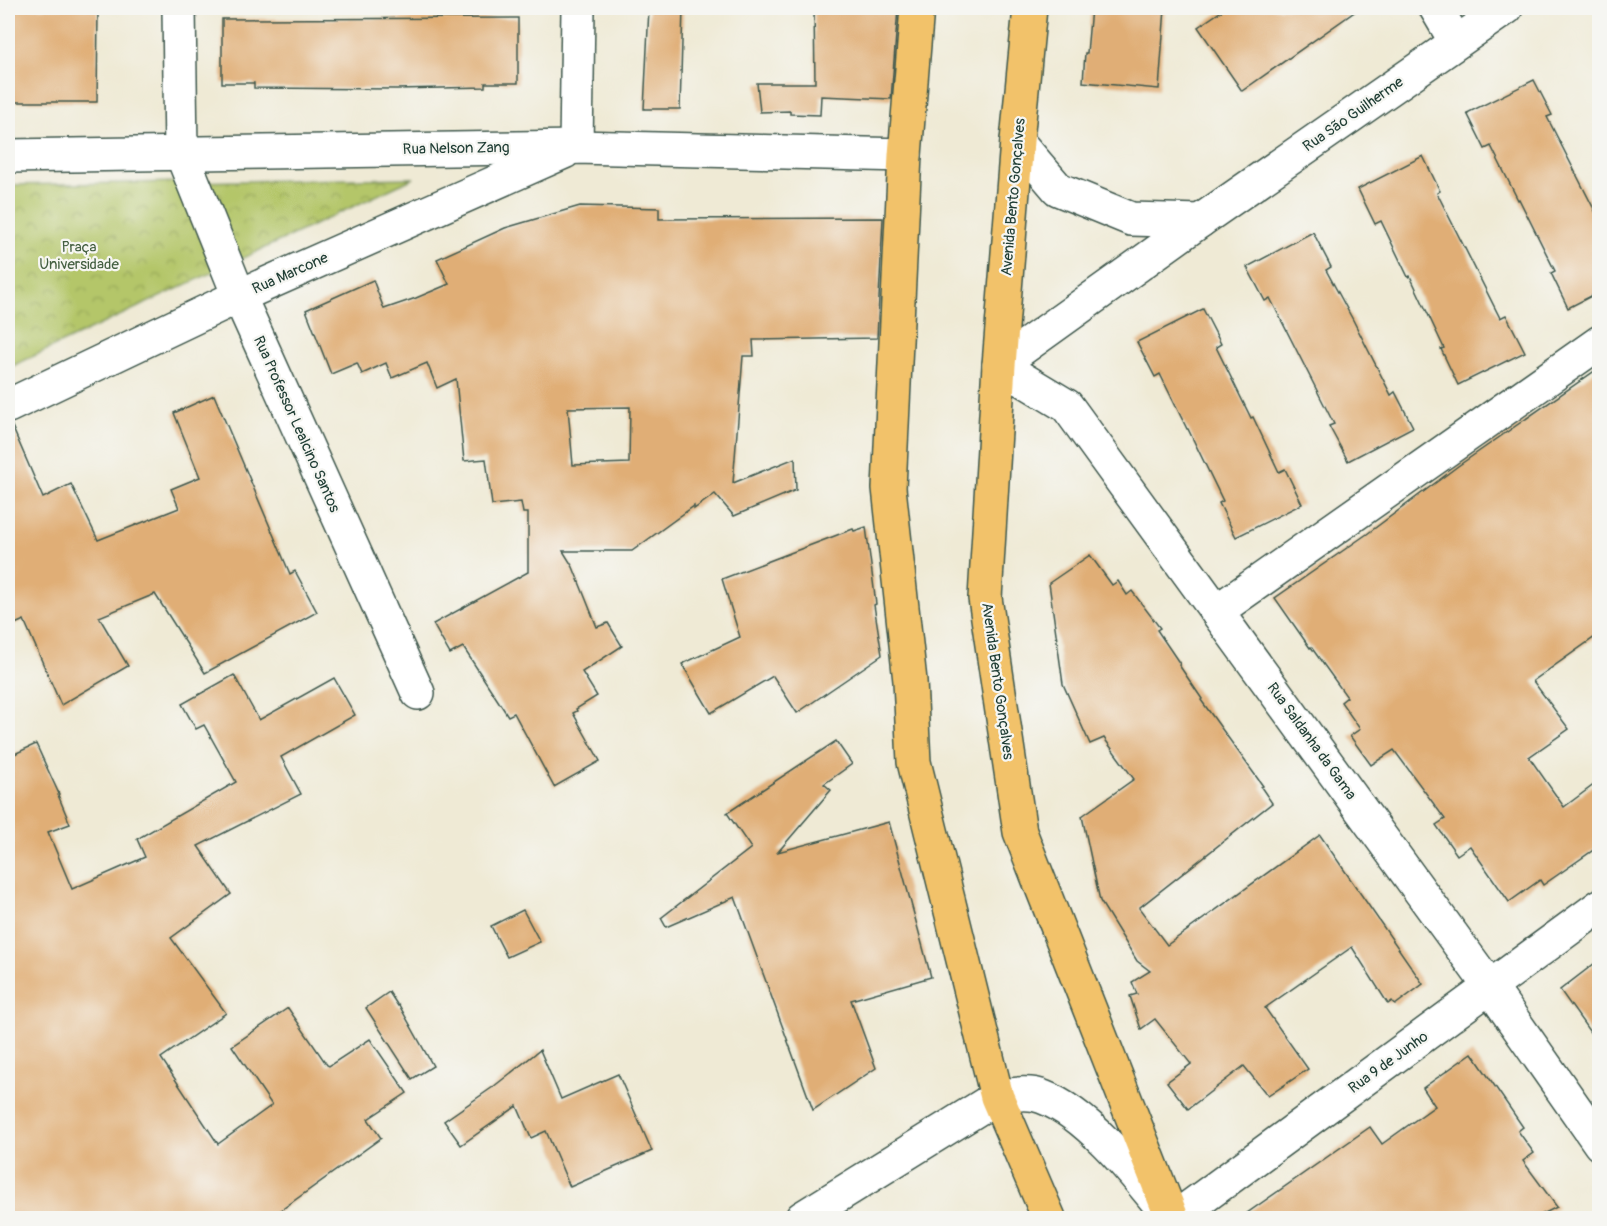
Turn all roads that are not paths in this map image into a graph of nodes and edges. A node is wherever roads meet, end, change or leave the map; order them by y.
1 (179, 8) edge
2 (578, 8) edge
3 (917, 8) edge
4 (1030, 8) edge
5 (1436, 8) edge
6 (1506, 8) edge
7 (1456, 42) junction
8 (1017, 141) junction
9 (576, 147) junction
10 (181, 152) junction
11 (905, 155) junction
12 (8, 156) edge
13 (1200, 221) junction
14 (239, 296) junction
15 (1599, 342) edge
16 (999, 364) junction
17 (8, 406) edge
18 (1217, 611) junction
19 (418, 693) dead end
20 (1599, 906) edge
21 (1490, 987) junction
22 (998, 1097) junction
23 (1599, 1144) edge
24 (802, 1218) edge
25 (1049, 1218) edge
26 (1173, 1218) edge

1 - 10 street
2 - 9 street
3 - 11 main road
4 - 8 main road, Avenida Bento Gonçalves
5 - 7 street
6 - 7 street, Rua São Guilherme
7 - 13 street, Rua São Guilherme
8 - 13 street
8 - 16 main road, Avenida Bento Gonçalves
9 - 10 street, Rua Nelson Zang
9 - 11 street, Rua Nelson Zang
9 - 14 street, Rua Marcone
10 - 12 street, Rua Nelson Zang
10 - 14 street, Rua Professor Lealcino Santos
11 - 22 main road
13 - 16 street, Rua São Guilherme
14 - 17 street, Rua Marcone
14 - 19 street, Rua Professor Lealcino Santos
15 - 18 street
16 - 18 street, Rua Saldanha da Gama
16 - 26 main road, Avenida Bento Gonçalves
18 - 21 street, Rua Saldanha da Gama
20 - 21 street, Rua 9 de Junho
21 - 23 street, Rua Saldanha da Gama
21 - 26 street, Rua 9 de Junho
22 - 24 street
22 - 25 main road
22 - 26 street

